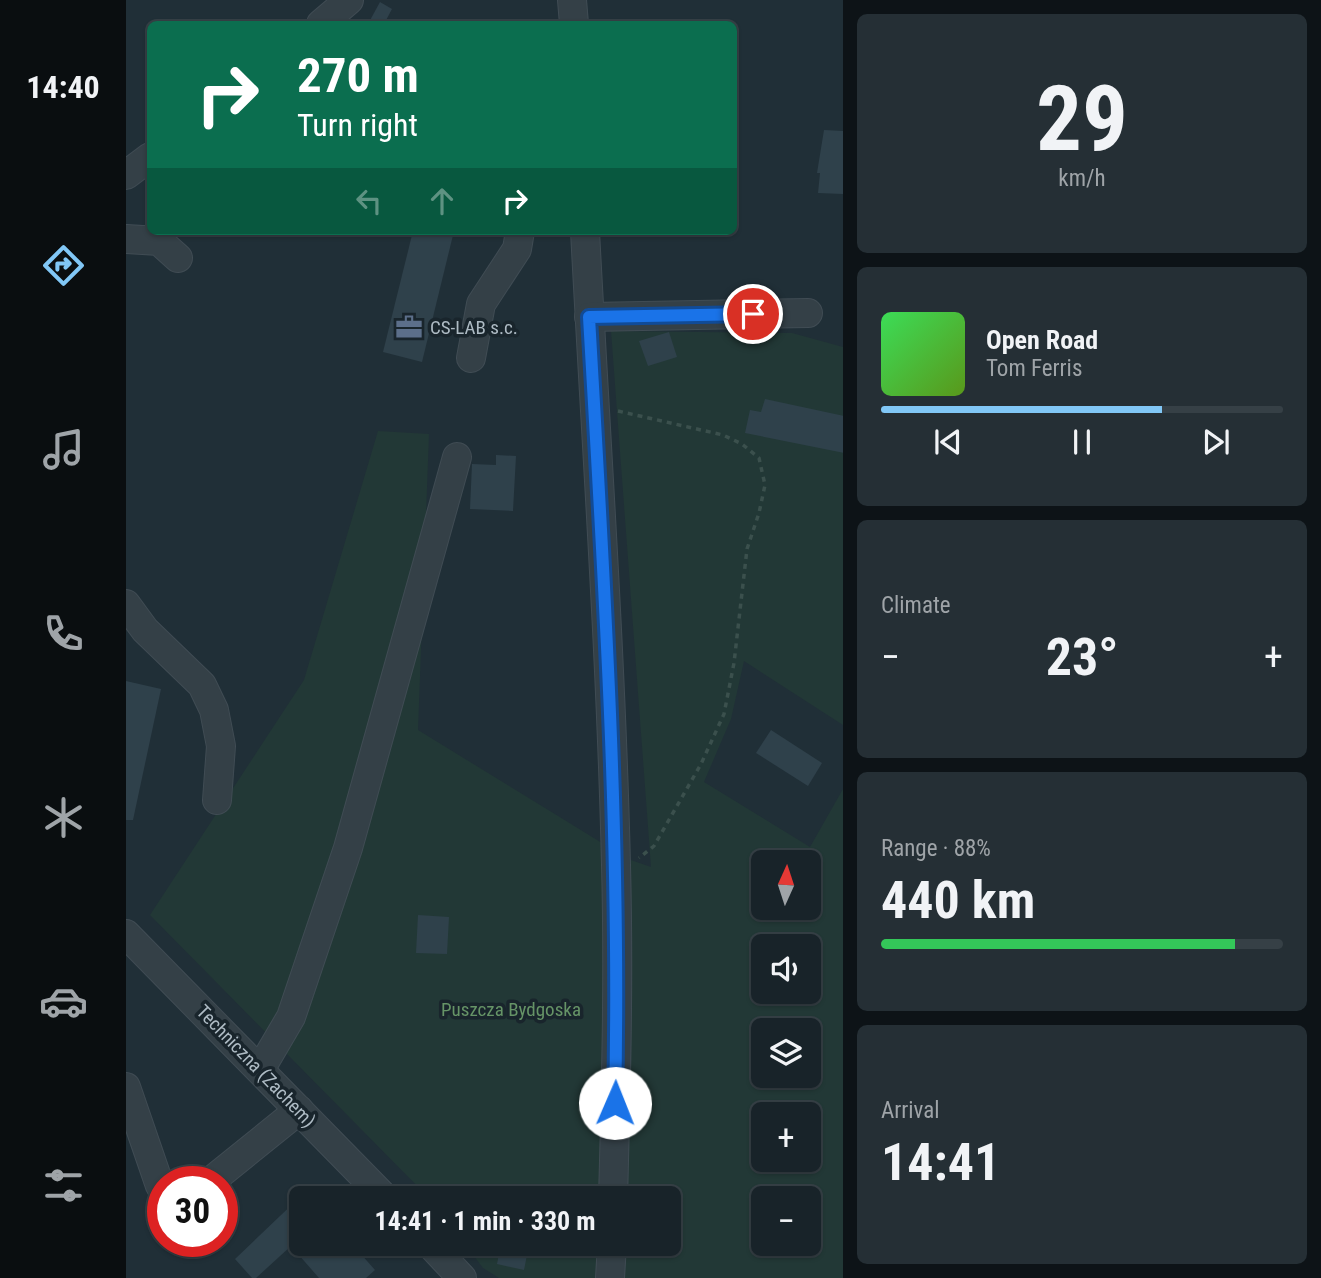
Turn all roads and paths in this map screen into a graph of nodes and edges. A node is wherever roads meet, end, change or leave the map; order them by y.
1 (572, 0) edge
2 (573, 21) edge
3 (147, 159) edge
4 (126, 175) edge
5 (519, 235) edge
6 (585, 235) edge
7 (126, 239) edge
8 (178, 258) dead end
9 (808, 313) dead end
10 (589, 317) junction
11 (471, 358) dead end
12 (594, 405) junction
13 (457, 457) dead end
14 (126, 604) edge
15 (217, 800) dead end
16 (616, 862) junction
17 (131, 949) edge
18 (260, 1070) junction
19 (126, 1087) edge
20 (299, 1110) junction
21 (153, 1166) edge
22 (230, 1166) edge
23 (373, 1186) edge
24 (613, 1186) edge
25 (441, 1256) edge
26 (611, 1256) edge
27 (461, 1278) edge
28 (610, 1278) edge

1 - 2 street
3 - 4 street
5 - 11 street
6 - 10 street
7 - 8 street
9 - 10 street
10 - 12 street
12 - 16 street
12 - 16 path
13 - 18 street
14 - 15 street
16 - 24 street
17 - 18 street, Techniczna (Zachem)
18 - 20 street, Techniczna (Zachem)
19 - 21 street
20 - 22 street
20 - 23 street, Techniczna (Zachem)
25 - 27 street
26 - 28 street

